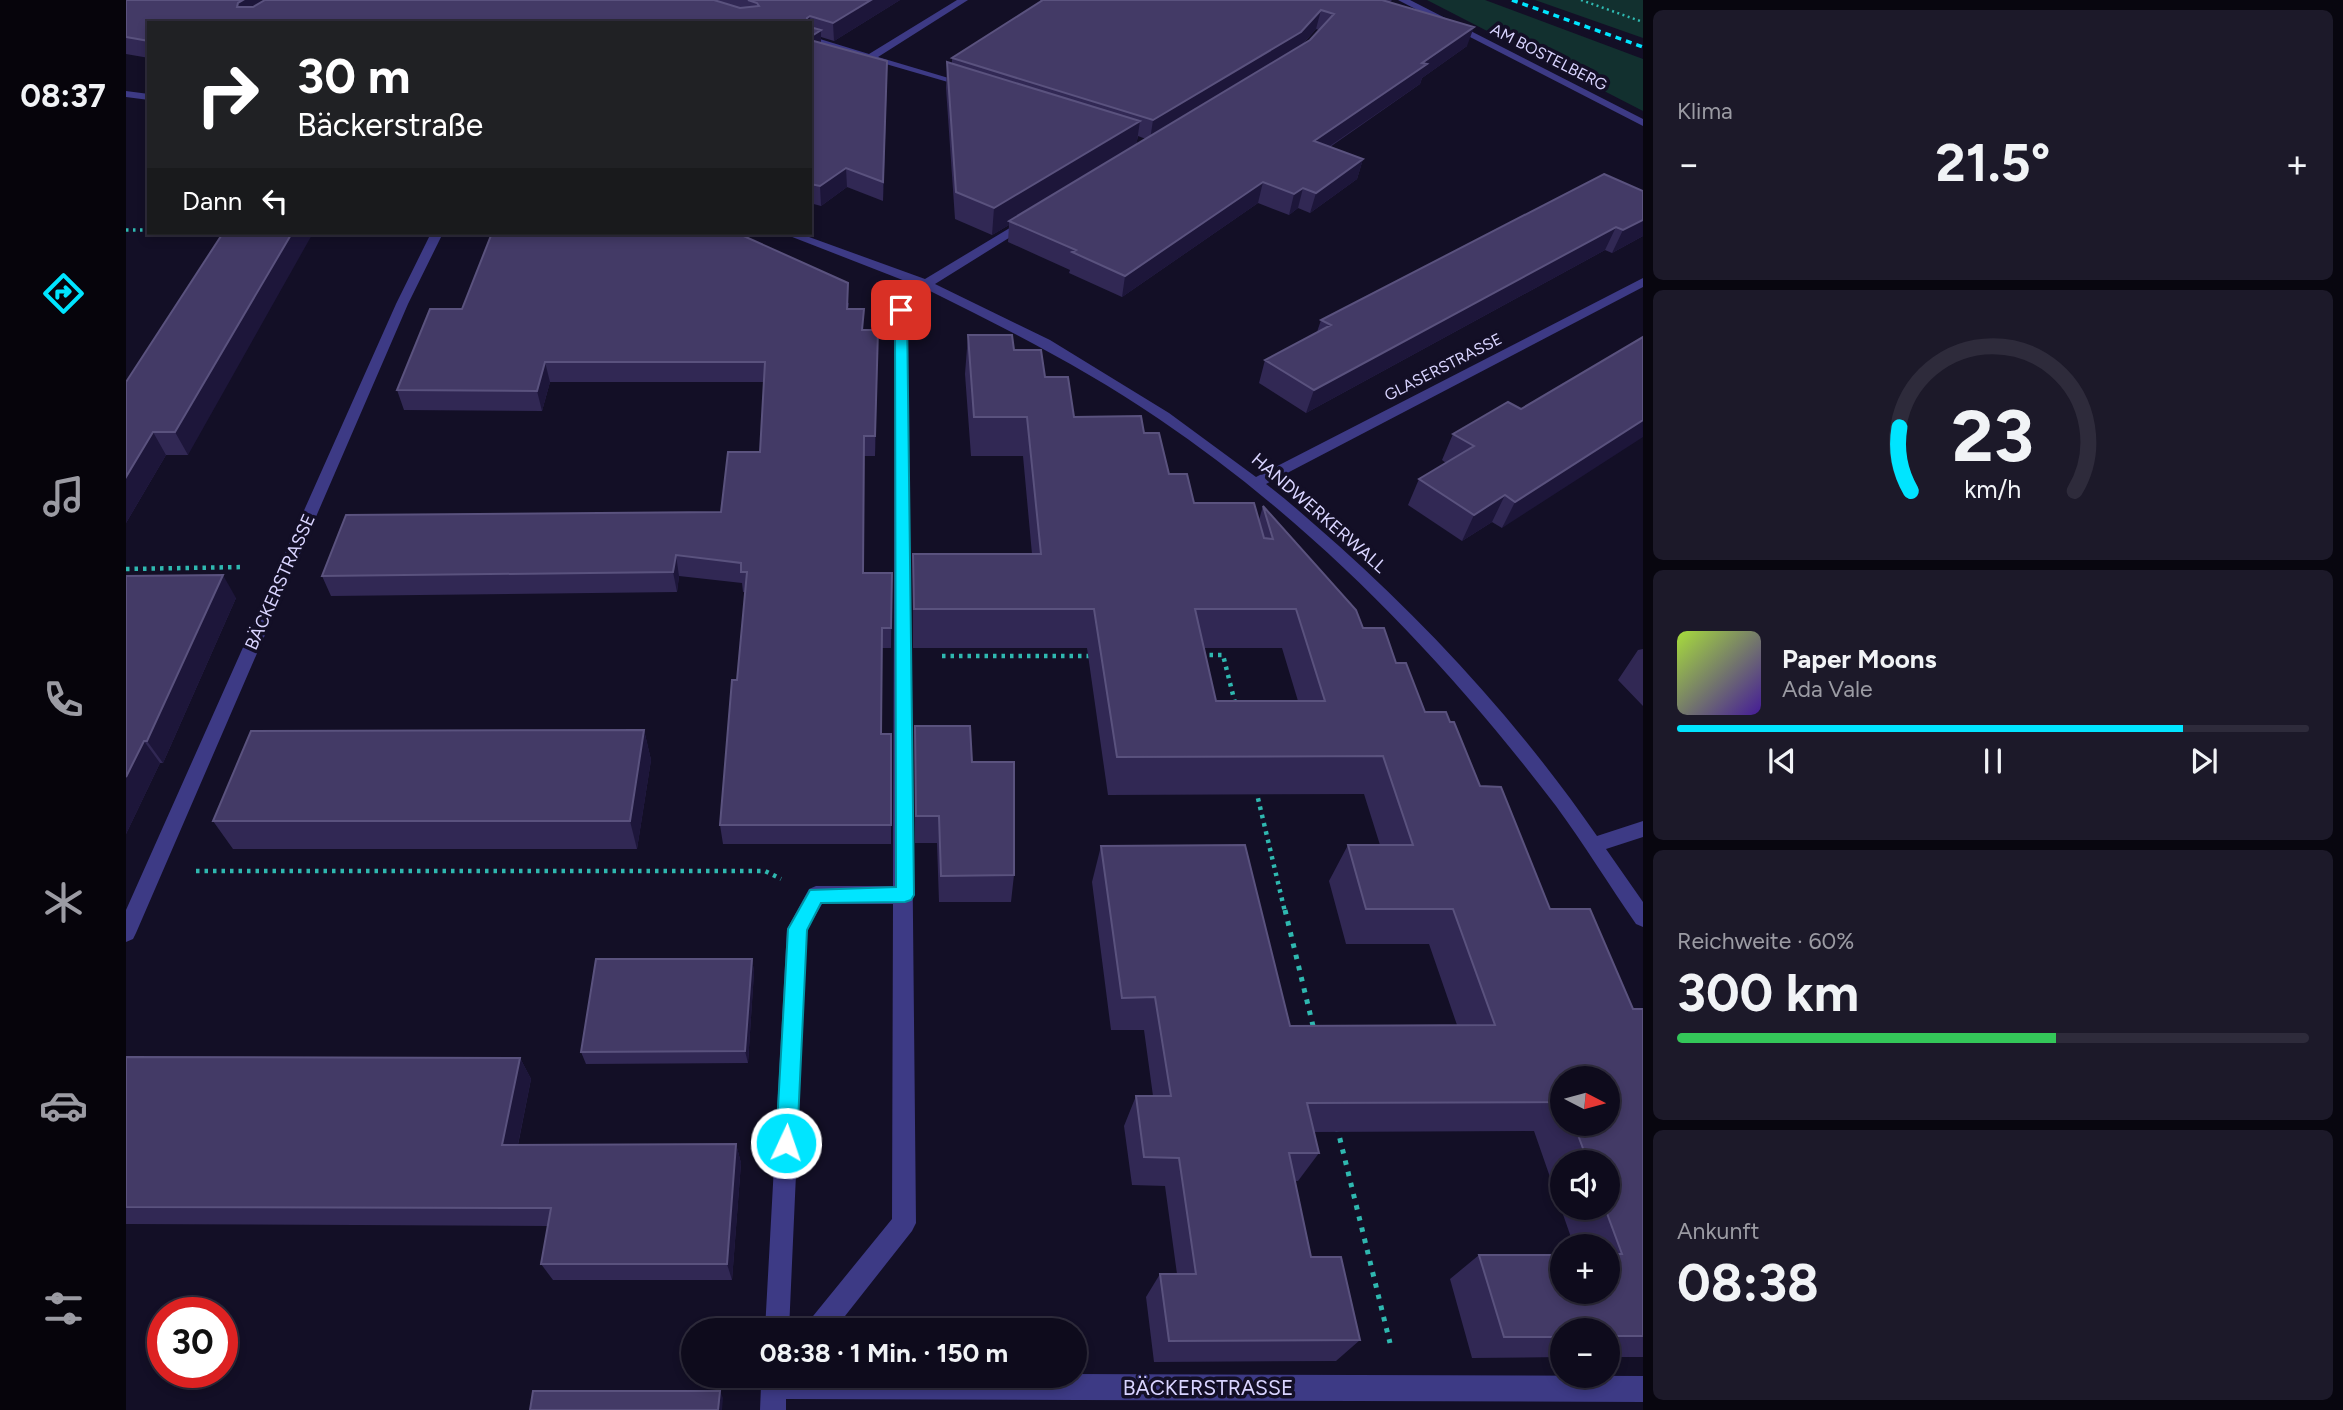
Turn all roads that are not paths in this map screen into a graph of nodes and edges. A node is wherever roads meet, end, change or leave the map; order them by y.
1 (963, 0) edge
2 (1403, 0) edge
3 (812, 40) edge
4 (872, 56) junction
5 (147, 86) edge
6 (974, 89) edge
7 (129, 94) edge
8 (147, 97) edge
9 (1643, 123) edge
10 (1034, 219) edge
11 (436, 235) edge
12 (794, 235) edge
13 (1643, 282) edge
14 (928, 283) junction
15 (1258, 482) junction
16 (1643, 829) edge
17 (1596, 844) junction
18 (905, 895) junction
19 (1643, 918) edge
20 (126, 933) edge
21 (778, 1318) edge
22 (828, 1318) edge
23 (1087, 1387) edge
24 (1643, 1389) edge

1 - 4 street
2 - 9 street, AM BOSTELBERG
3 - 4 street
4 - 6 street
5 - 7 street
7 - 8 street
10 - 14 street
11 - 20 street, BÄCKERSTRASSE
12 - 14 street, HANDWERKERWALL
13 - 15 street, GLASERSTRASSE
14 - 15 street, HANDWERKERWALL
14 - 18 street
15 - 17 street, HANDWERKERWALL
16 - 17 street
17 - 19 street, HANDWERKERWALL
18 - 21 street
18 - 22 street
23 - 24 street, BÄCKERSTRASSE

